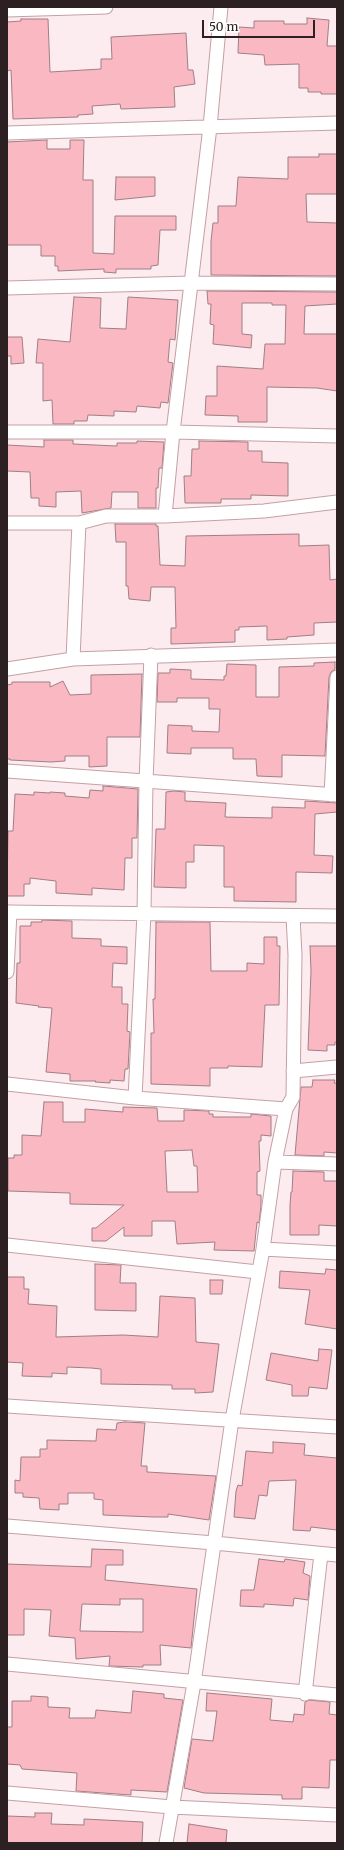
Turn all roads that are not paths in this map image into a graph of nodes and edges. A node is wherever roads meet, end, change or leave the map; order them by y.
1 (106, 7) edge
2 (221, 7) edge
3 (7, 10) edge
4 (337, 122) edge
5 (210, 127) junction
6 (7, 133) edge
7 (191, 283) junction
8 (337, 284) edge
9 (7, 288) edge
10 (7, 432) edge
11 (173, 432) junction
12 (337, 436) edge
13 (337, 502) edge
14 (165, 516) junction
15 (7, 523) edge
16 (79, 523) junction
17 (337, 650) edge
18 (151, 655) junction
19 (73, 659) junction
20 (7, 669) edge
21 (337, 677) edge
22 (7, 771) edge
23 (146, 782) junction
24 (334, 795) edge
25 (9, 912) edge
26 (144, 913) junction
27 (293, 916) junction
28 (337, 916) edge
29 (7, 972) edge
30 (337, 1067) edge
31 (293, 1071) junction
32 (7, 1084) edge
33 (135, 1098) junction
34 (286, 1109) junction
35 (275, 1162) junction
36 (337, 1164) edge
37 (7, 1245) edge
38 (262, 1249) junction
39 (337, 1253) edge
40 (258, 1272) junction
41 (7, 1406) edge
42 (232, 1420) junction
43 (337, 1427) edge
44 (7, 1526) edge
45 (214, 1543) junction
46 (321, 1554) junction
47 (337, 1555) edge
48 (7, 1664) edge
49 (194, 1683) junction
50 (305, 1694) junction
51 (337, 1696) edge
52 (7, 1793) edge
53 (172, 1807) junction
54 (337, 1815) edge
55 (166, 1843) edge

1 - 3 street
2 - 5 street
4 - 5 street
5 - 6 street
5 - 7 street
7 - 8 street
7 - 9 street
7 - 11 street
10 - 11 street
11 - 12 street
11 - 14 street
13 - 14 street
14 - 16 street
15 - 16 street
16 - 19 street
17 - 18 street
18 - 19 street
18 - 23 street
19 - 20 street
21 - 24 street
22 - 23 street
23 - 24 street
23 - 26 street
25 - 26 street
25 - 29 street
26 - 27 street
26 - 33 street
27 - 28 street
27 - 31 street
30 - 31 street
31 - 34 street
32 - 33 street
33 - 34 street
34 - 35 street
35 - 36 street
35 - 38 street
37 - 40 street
38 - 39 street
38 - 40 street
40 - 42 street
41 - 42 street
42 - 43 street
42 - 45 street
44 - 45 street
45 - 46 street
45 - 49 street
46 - 47 street
46 - 50 street
48 - 49 street
49 - 50 street
49 - 53 street
50 - 51 street
52 - 53 street
53 - 54 street
53 - 55 street

